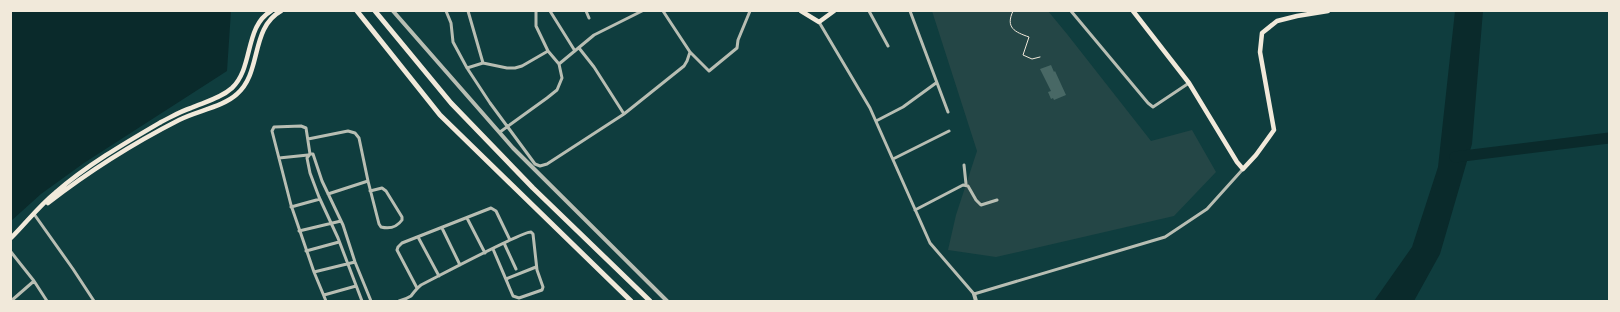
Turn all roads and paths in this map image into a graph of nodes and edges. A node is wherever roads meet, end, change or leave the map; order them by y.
1 (271, 11) edge
2 (357, 11) edge
3 (375, 11) edge
4 (393, 11) edge
5 (446, 11) edge
6 (468, 11) edge
7 (536, 11) edge
8 (550, 11) edge
9 (586, 11) edge
10 (642, 11) edge
11 (663, 11) edge
12 (750, 11) edge
13 (801, 11) edge
14 (834, 11) edge
15 (869, 11) edge
16 (910, 11) edge
17 (1013, 11) edge
18 (1071, 11) edge
19 (1133, 11) edge
20 (1328, 11) edge
21 (278, 12) edge
22 (1319, 12) edge
23 (589, 18) dead end
24 (819, 22) junction
25 (888, 46) dead end
26 (579, 48) junction
27 (548, 50) junction
28 (575, 51) junction
29 (690, 52) junction
30 (1040, 57) dead end
31 (483, 63) junction
32 (559, 64) junction
33 (467, 68) junction
34 (936, 83) junction
35 (1189, 83) junction
36 (948, 112) dead end
37 (624, 114) junction
38 (876, 121) junction
39 (507, 127) junction
40 (949, 131) dead end
41 (500, 132) junction
42 (308, 139) junction
43 (309, 154) junction
44 (279, 158) junction
45 (893, 159) junction
46 (964, 165) dead end
47 (1243, 168) junction
48 (368, 181) junction
49 (966, 184) junction
50 (370, 191) junction
51 (328, 194) junction
52 (320, 199) junction
53 (997, 200) dead end
54 (291, 207) junction
55 (916, 210) junction
56 (34, 214) junction
57 (467, 218) junction
58 (342, 221) junction
59 (332, 223) junction
60 (442, 228) junction
61 (299, 231) junction
62 (418, 237) junction
63 (11, 238) edge
64 (510, 240) junction
65 (339, 242) junction
66 (504, 243) junction
67 (493, 249) junction
68 (306, 251) junction
69 (11, 252) edge
70 (485, 253) junction
71 (355, 262) junction
72 (347, 263) junction
73 (460, 265) junction
74 (536, 267) junction
75 (516, 269) dead end
76 (314, 272) junction
77 (439, 276) junction
78 (506, 279) junction
79 (34, 281) junction
80 (356, 286) junction
81 (417, 288) junction
82 (974, 294) junction
83 (324, 295) junction
84 (11, 301) edge
85 (47, 301) edge
86 (94, 301) edge
87 (326, 301) edge
88 (362, 301) edge
89 (371, 301) edge
90 (400, 301) edge
91 (630, 301) edge
92 (650, 301) edge
93 (667, 301) edge
94 (976, 301) edge

1 - 56 main road
2 - 91 highway
3 - 92 highway
4 - 41 street
5 - 33 street
6 - 31 street
7 - 27 street
8 - 28 street
9 - 23 street
10 - 26 street
11 - 29 street
12 - 29 street
13 - 24 main road
14 - 24 main road
15 - 25 street
16 - 34 street
17 - 30 path
18 - 35 street
19 - 35 main road
20 - 22 main road
21 - 56 main road
22 - 47 main road
24 - 38 street
26 - 28 street
26 - 37 street
27 - 31 street
27 - 32 street
28 - 32 street
29 - 37 street
31 - 33 street
32 - 39 street
33 - 39 street
34 - 36 street
34 - 38 street
35 - 47 main road
37 - 39 street
38 - 45 street
39 - 41 street
40 - 45 street
41 - 93 street
42 - 43 street
42 - 44 street
42 - 48 street
43 - 44 street
43 - 51 street
43 - 52 street
44 - 54 street
45 - 55 street
46 - 49 street
47 - 82 street
48 - 50 street
48 - 51 street
49 - 53 street
49 - 55 street
50 - 50 street
51 - 58 street
52 - 54 street
52 - 59 street
54 - 61 street
55 - 82 street
56 - 63 main road
56 - 86 street
57 - 60 street
57 - 64 street
57 - 70 street
58 - 59 street
58 - 71 street
59 - 61 street
59 - 65 street
60 - 62 street
60 - 73 street
61 - 68 street
62 - 77 street
62 - 81 street
64 - 66 street
64 - 74 street
65 - 68 street
65 - 72 street
66 - 67 street
66 - 75 street
67 - 70 street
67 - 78 street
68 - 76 street
69 - 79 street
70 - 73 street
71 - 72 street
71 - 89 street
72 - 76 street
72 - 80 street
73 - 77 street
74 - 78 street
74 - 78 street
76 - 83 street
77 - 81 street
79 - 84 street
79 - 85 street
80 - 83 street
80 - 88 street
81 - 90 street
82 - 94 street
83 - 87 street

